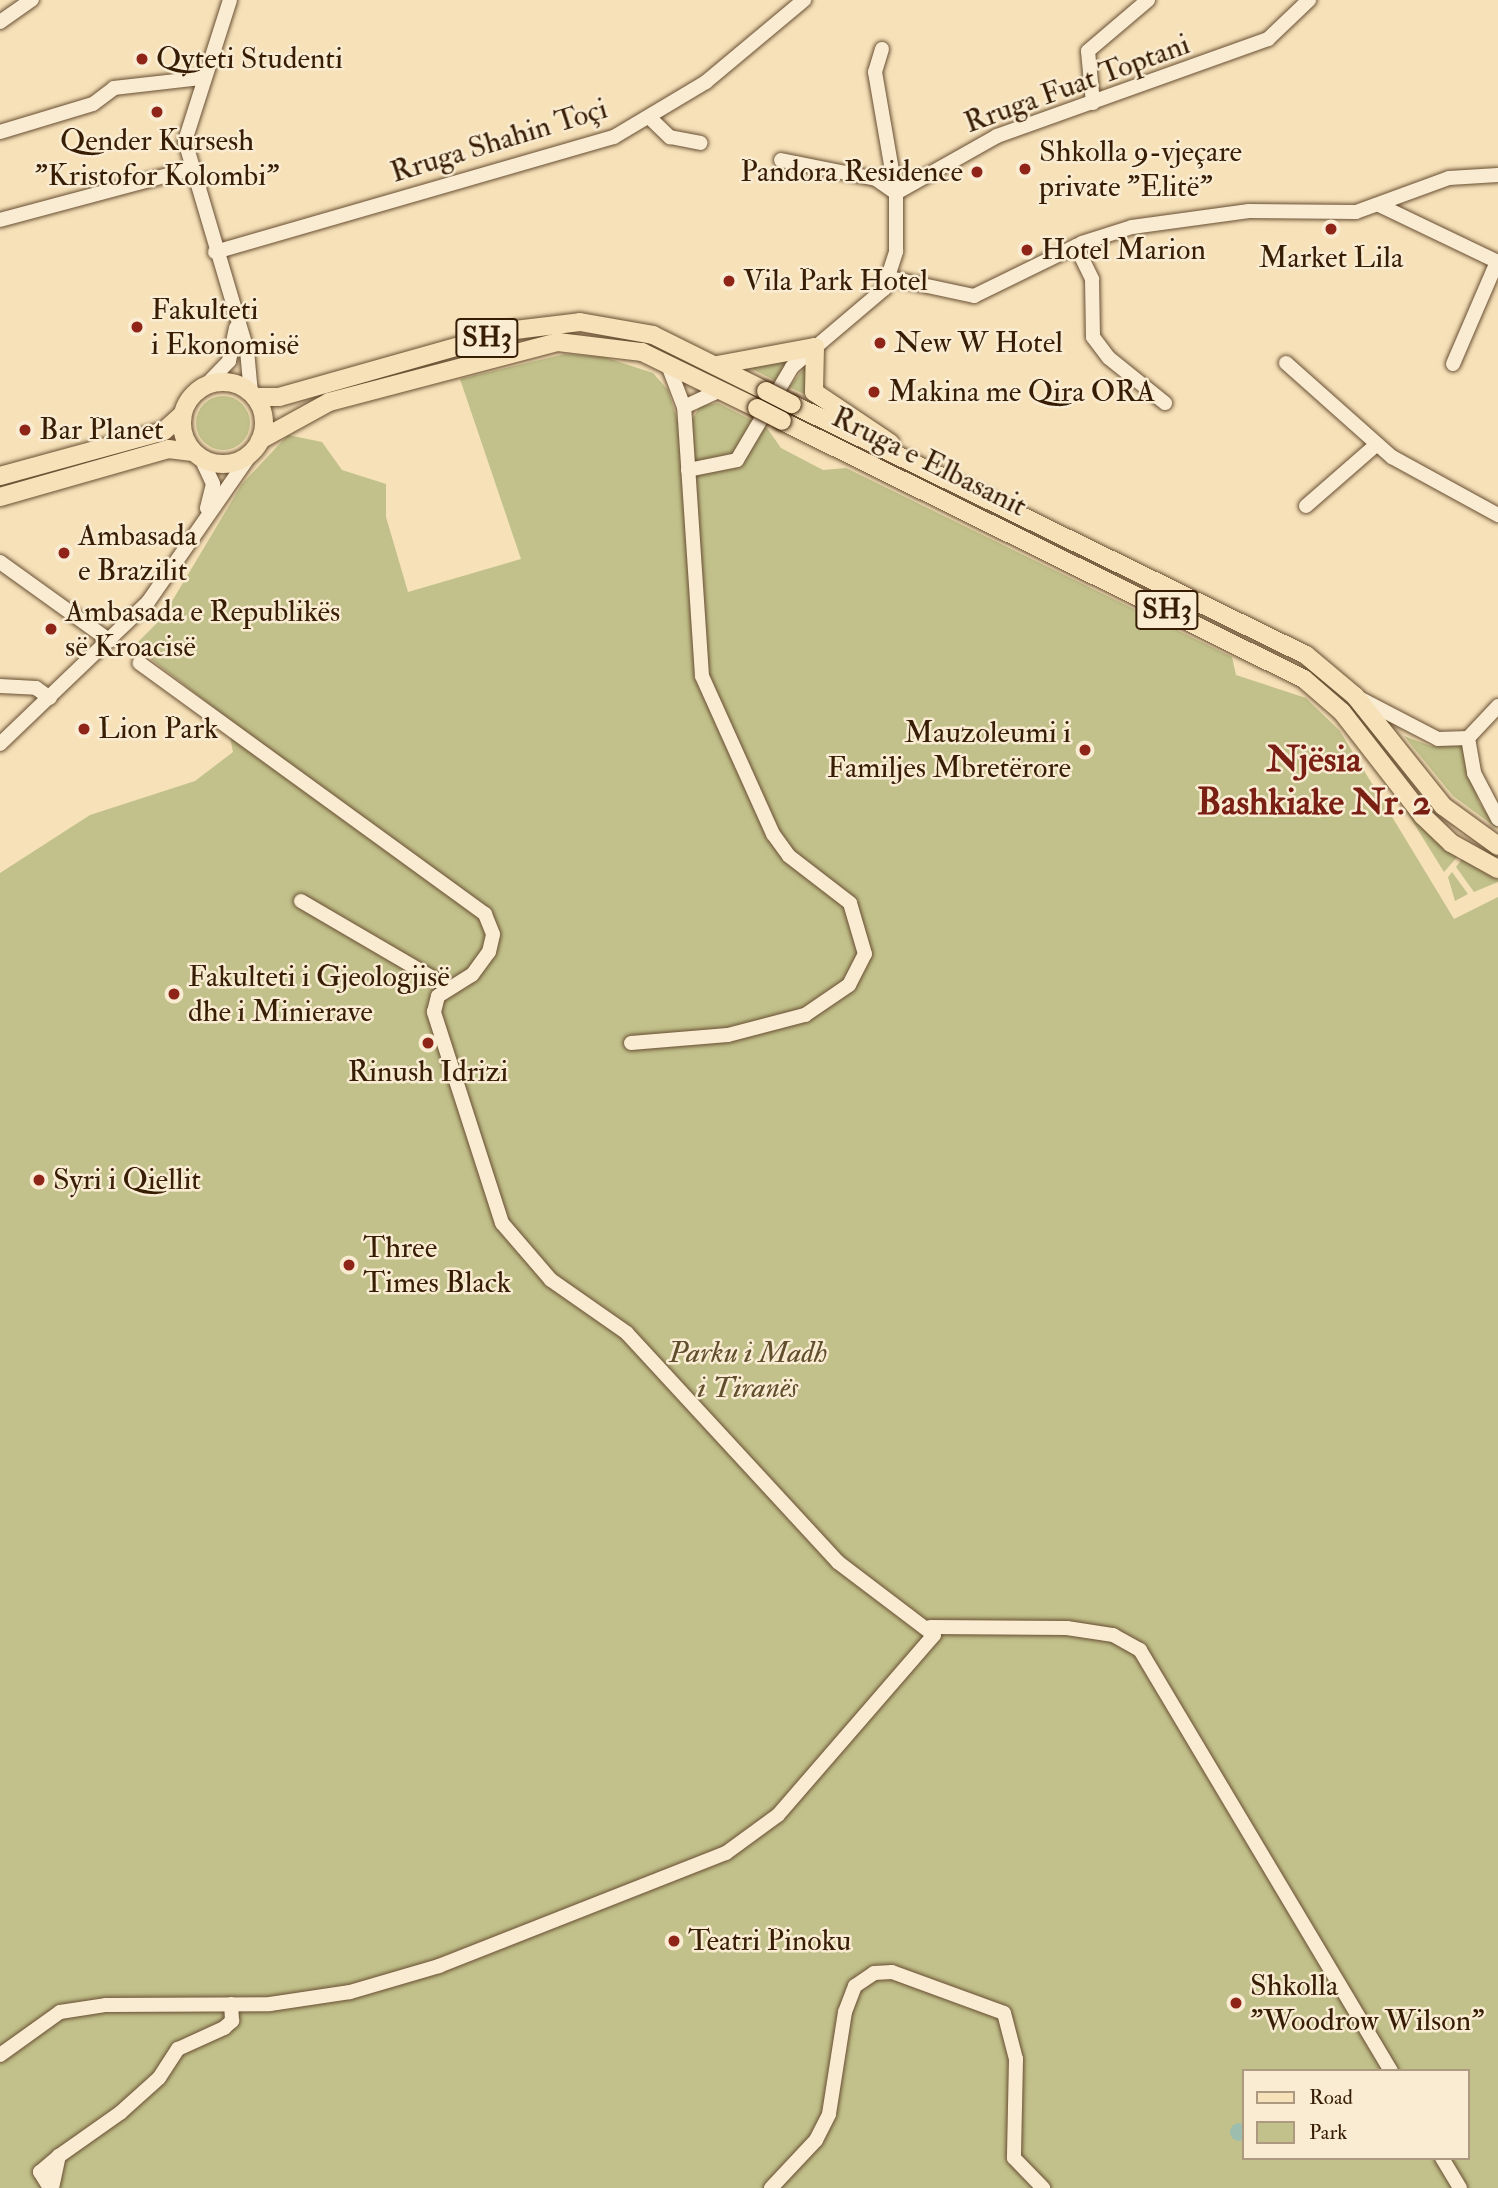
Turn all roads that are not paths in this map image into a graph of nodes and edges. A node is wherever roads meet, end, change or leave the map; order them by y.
1 (32, 0) edge
2 (230, 0) edge
3 (804, 0) edge
4 (1148, 0) edge
5 (1309, 0) edge
6 (0, 22) edge
7 (882, 49) dead end
8 (202, 78) junction
9 (1093, 103) junction
10 (650, 118) junction
11 (0, 132) edge
12 (700, 143) dead end
13 (781, 160) dead end
14 (190, 169) junction
15 (1498, 174) edge
16 (896, 193) junction
17 (1379, 205) junction
18 (0, 220) edge
19 (1076, 246) junction
20 (215, 252) junction
21 (1497, 262) edge
22 (890, 278) junction
23 (236, 328) junction
24 (815, 347) junction
25 (667, 363) junction
26 (1286, 363) dead end
27 (1452, 364) dead end
28 (717, 365) junction
29 (206, 385) junction
30 (720, 390) junction
31 (253, 395) junction
32 (1165, 402) dead end
33 (684, 407) junction
34 (182, 415) junction
35 (257, 444) junction
36 (1377, 444) junction
37 (197, 455) junction
38 (905, 458) junction
39 (688, 470) junction
40 (0, 475) edge
41 (0, 497) edge
42 (1306, 506) dead end
43 (205, 512) junction
44 (1498, 515) edge
45 (0, 562) edge
46 (110, 641) junction
47 (139, 663) dead end
48 (0, 686) edge
49 (1354, 696) junction
50 (50, 698) junction
51 (1498, 706) edge
52 (1468, 738) junction
53 (0, 744) edge
54 (1498, 819) edge
55 (1498, 846) edge
56 (1498, 869) edge
57 (301, 901) dead end
58 (448, 987) junction
59 (631, 1043) dead end
60 (930, 1627) junction
61 (231, 2004) junction
62 (0, 2055) edge
63 (1390, 2069) edge
64 (1443, 2160) edge
65 (51, 2188) edge
66 (771, 2188) edge
67 (1043, 2188) edge
68 (1460, 2188) edge

1 - 6 street
2 - 8 street
3 - 10 street, Rruga Shahin Toçi
4 - 9 street
5 - 9 street, Rruga Fuat Toptani
7 - 16 street
8 - 11 street
8 - 14 street
9 - 16 street, Rruga Fuat Toptani
10 - 12 street
10 - 20 street, Rruga Shahin Toçi
13 - 16 street
14 - 18 street
14 - 20 street
15 - 17 street
16 - 22 street
17 - 19 street
17 - 21 street
19 - 22 street
19 - 32 street
20 - 23 street
21 - 27 street
22 - 24 street
23 - 29 street
23 - 31 street
24 - 28 main road
24 - 38 main road
24 - 39 street
25 - 30 main road, Rruga e Elbasanit / SH3
25 - 33 street
25 - 35 main road, Rruga e Elbasanit / SH3
26 - 36 street
28 - 31 main road, Rruga e Elbasanit / SH3
28 - 38 main road, Rruga e Elbasanit / SH3, bridge
29 - 31 main road, SH3
29 - 34 main road
30 - 33 street
30 - 56 main road, Rruga e Elbasanit / SH3, bridge
31 - 35 main road
33 - 39 street
34 - 37 main road
34 - 40 main road
35 - 37 main road, SH3
35 - 43 street
36 - 42 street
36 - 44 street
37 - 41 main road, SH3
37 - 43 street
38 - 49 main road, Rruga e Elbasanit / SH3
39 - 59 street
43 - 46 street
45 - 46 street
46 - 50 street
47 - 58 street
48 - 50 street
49 - 52 street
49 - 55 main road, Rruga e Elbasanit / SH3
50 - 53 street
51 - 52 street
52 - 54 street
57 - 58 street
58 - 60 street
60 - 61 street
60 - 63 street
61 - 62 street
61 - 65 street
64 - 68 street
66 - 67 street

